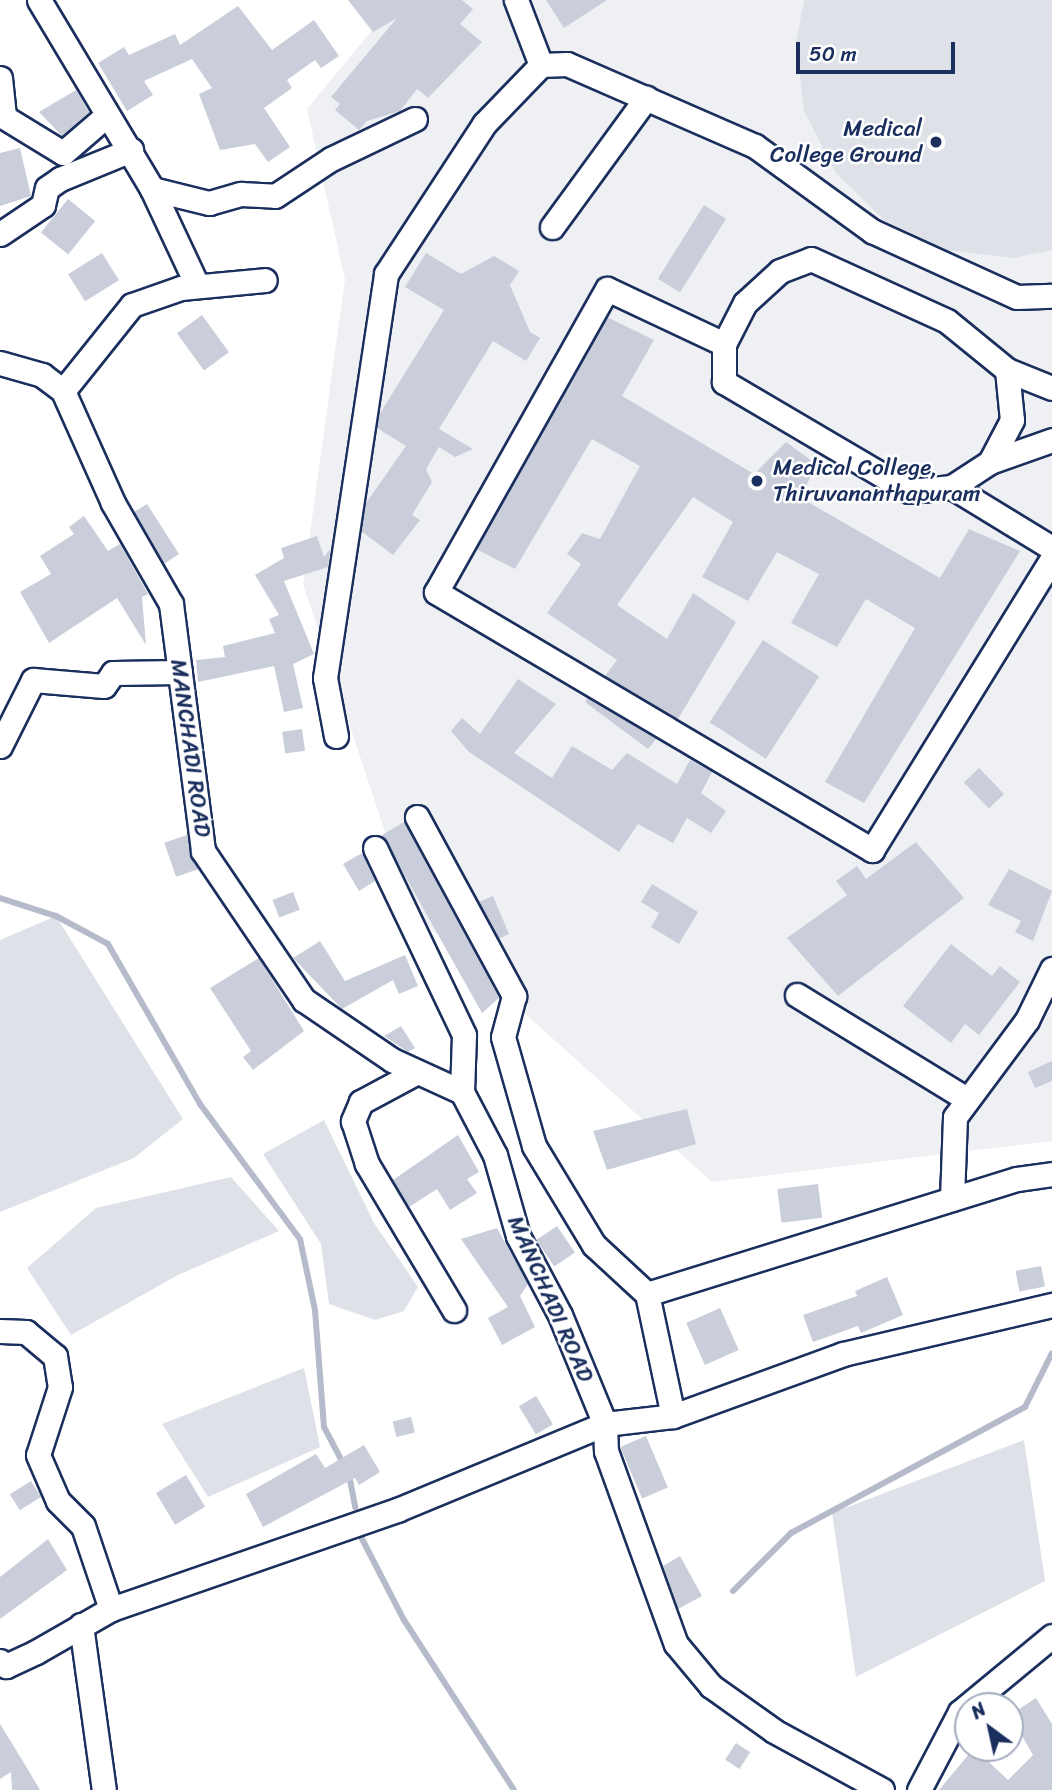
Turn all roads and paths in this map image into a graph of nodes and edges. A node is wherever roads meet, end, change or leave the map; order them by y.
1 (39, 0) edge
2 (516, 0) edge
3 (541, 65) junction
4 (0, 78) edge
5 (646, 98) junction
6 (107, 115) junction
7 (415, 119) dead end
8 (131, 150) junction
9 (152, 189) junction
10 (552, 228) dead end
11 (0, 234) edge
12 (265, 280) dead end
13 (197, 285) junction
14 (1052, 296) edge
15 (724, 344) junction
16 (0, 363) edge
17 (1007, 370) junction
18 (1052, 388) edge
19 (63, 391) junction
20 (1052, 440) edge
21 (990, 462) junction
22 (952, 487) junction
23 (1052, 548) edge
24 (1052, 558) edge
25 (180, 672) junction
26 (335, 736) dead end
27 (0, 746) edge
28 (417, 817) dead end
29 (375, 848) dead end
30 (1052, 969) edge
31 (797, 995) dead end
32 (418, 1072) junction
33 (462, 1093) junction
34 (967, 1100) junction
35 (1052, 1174) edge
36 (952, 1199) junction
37 (647, 1294) junction
38 (1052, 1305) edge
39 (454, 1310) dead end
40 (0, 1331) edge
41 (673, 1416) junction
42 (605, 1424) junction
43 (111, 1609) junction
44 (81, 1625) junction
45 (1052, 1636) edge
46 (2, 1667) edge
47 (104, 1790) edge
48 (882, 1790) edge
49 (919, 1790) edge

1 - 6 street
2 - 3 street
3 - 5 street
3 - 26 street
4 - 6 street
5 - 10 street
5 - 14 street
6 - 8 street
7 - 9 street
8 - 9 street
8 - 11 street
9 - 13 street
12 - 13 street
13 - 19 street
15 - 17 street
15 - 22 street
15 - 24 street
16 - 19 street
17 - 18 street
17 - 21 street
19 - 25 street, MANCHADI ROAD
20 - 21 street
21 - 22 street
22 - 23 street
25 - 27 street
25 - 32 street, MANCHADI ROAD
28 - 37 street
29 - 33 street
30 - 34 street
31 - 34 street
32 - 33 street, MANCHADI ROAD
32 - 39 street
33 - 42 street, MANCHADI ROAD
34 - 36 street
35 - 36 street
36 - 37 street
37 - 41 street
38 - 41 street
40 - 43 street
41 - 42 street
42 - 43 street
42 - 48 street, MANCHADI ROAD
43 - 44 street
44 - 46 street
44 - 47 street
45 - 49 street

